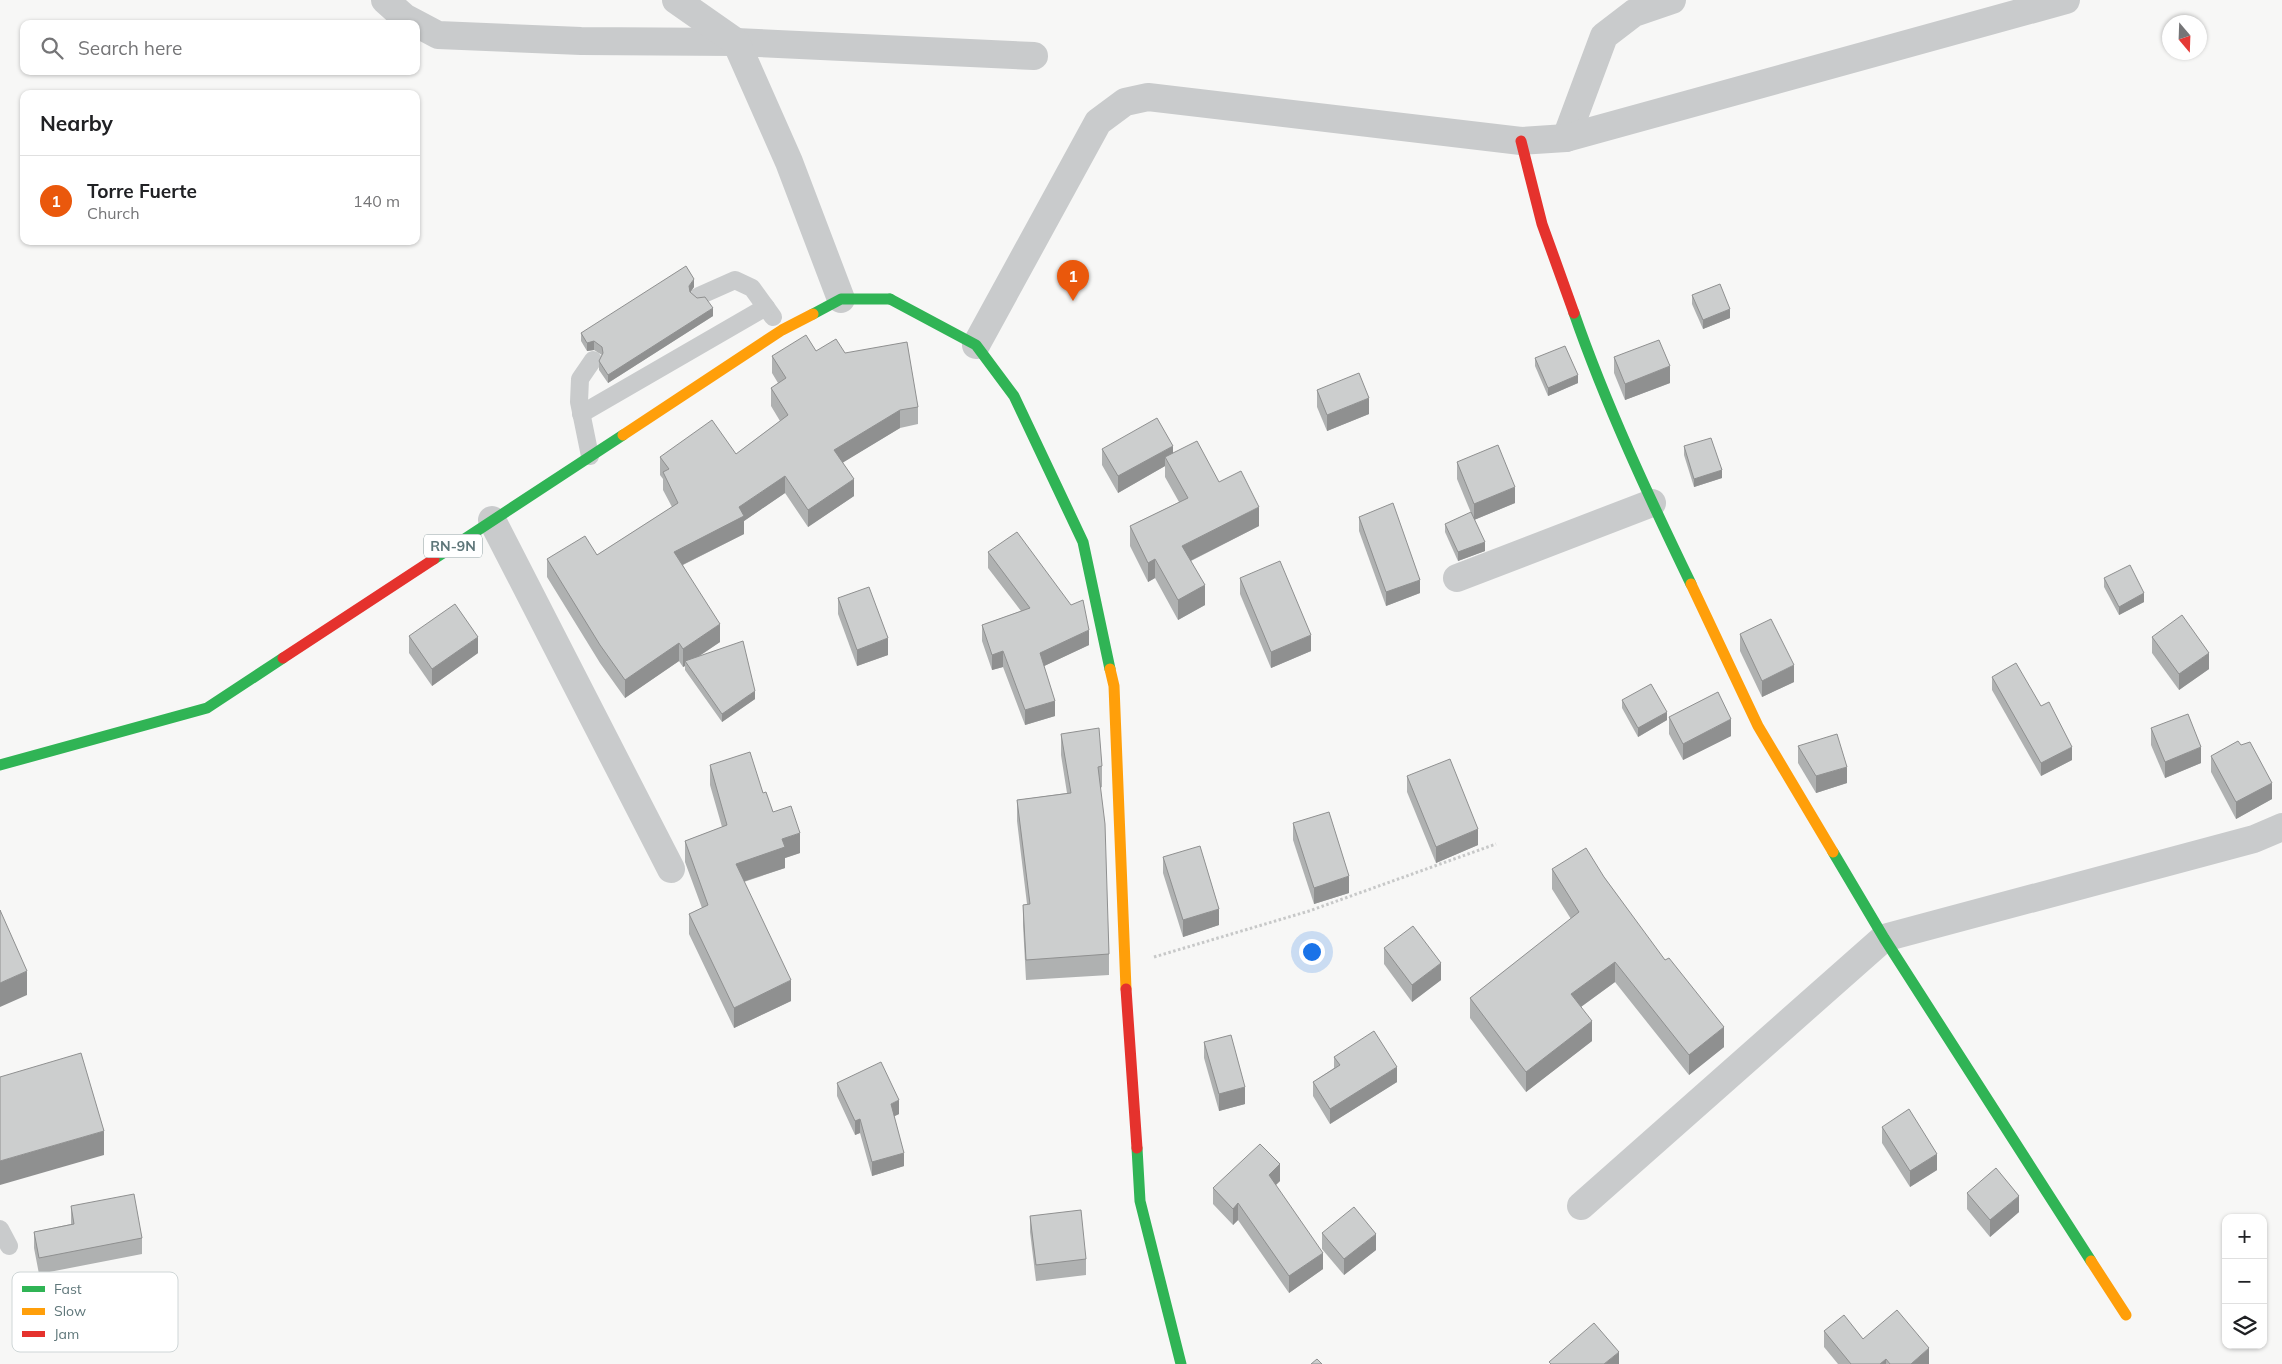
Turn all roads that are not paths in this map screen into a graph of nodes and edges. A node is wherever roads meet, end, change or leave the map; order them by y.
1 (385, 0) edge
2 (676, 0) edge
3 (1672, 0) edge
4 (2066, 0) edge
5 (410, 20) edge
6 (420, 25) edge
7 (736, 42) junction
8 (1034, 56) dead end
9 (1566, 138) junction
10 (1521, 141) junction
11 (699, 296) edge
12 (841, 299) junction
13 (766, 307) junction
14 (782, 330) junction
15 (976, 345) junction
16 (593, 360) dead end
17 (581, 414) junction
18 (590, 456) junction
19 (1652, 503) junction
20 (492, 520) junction
21 (1457, 578) dead end
22 (0, 765) edge
23 (2282, 827) edge
24 (671, 869) dead end
25 (1884, 938) junction
26 (1581, 1206) dead end
27 (0, 1229) edge
28 (8, 1246) dead end
29 (2126, 1316) dead end
30 (1181, 1364) edge

1 - 5 street
2 - 7 street
3 - 9 street
4 - 9 street
6 - 7 street
7 - 8 street
7 - 12 street
9 - 10 street
10 - 15 street
10 - 19 main road
11 - 13 lane
12 - 14 main road, RN-9N
12 - 15 main road, RN-9N
13 - 14 lane
13 - 17 lane
14 - 18 main road, RN-9N
15 - 30 main road, RN-9N
16 - 17 lane
17 - 18 lane
18 - 20 main road, RN-9N
19 - 21 street
19 - 25 main road
20 - 22 main road, RN-9N
20 - 24 street
23 - 25 street
25 - 26 street
25 - 29 main road
27 - 28 lane

